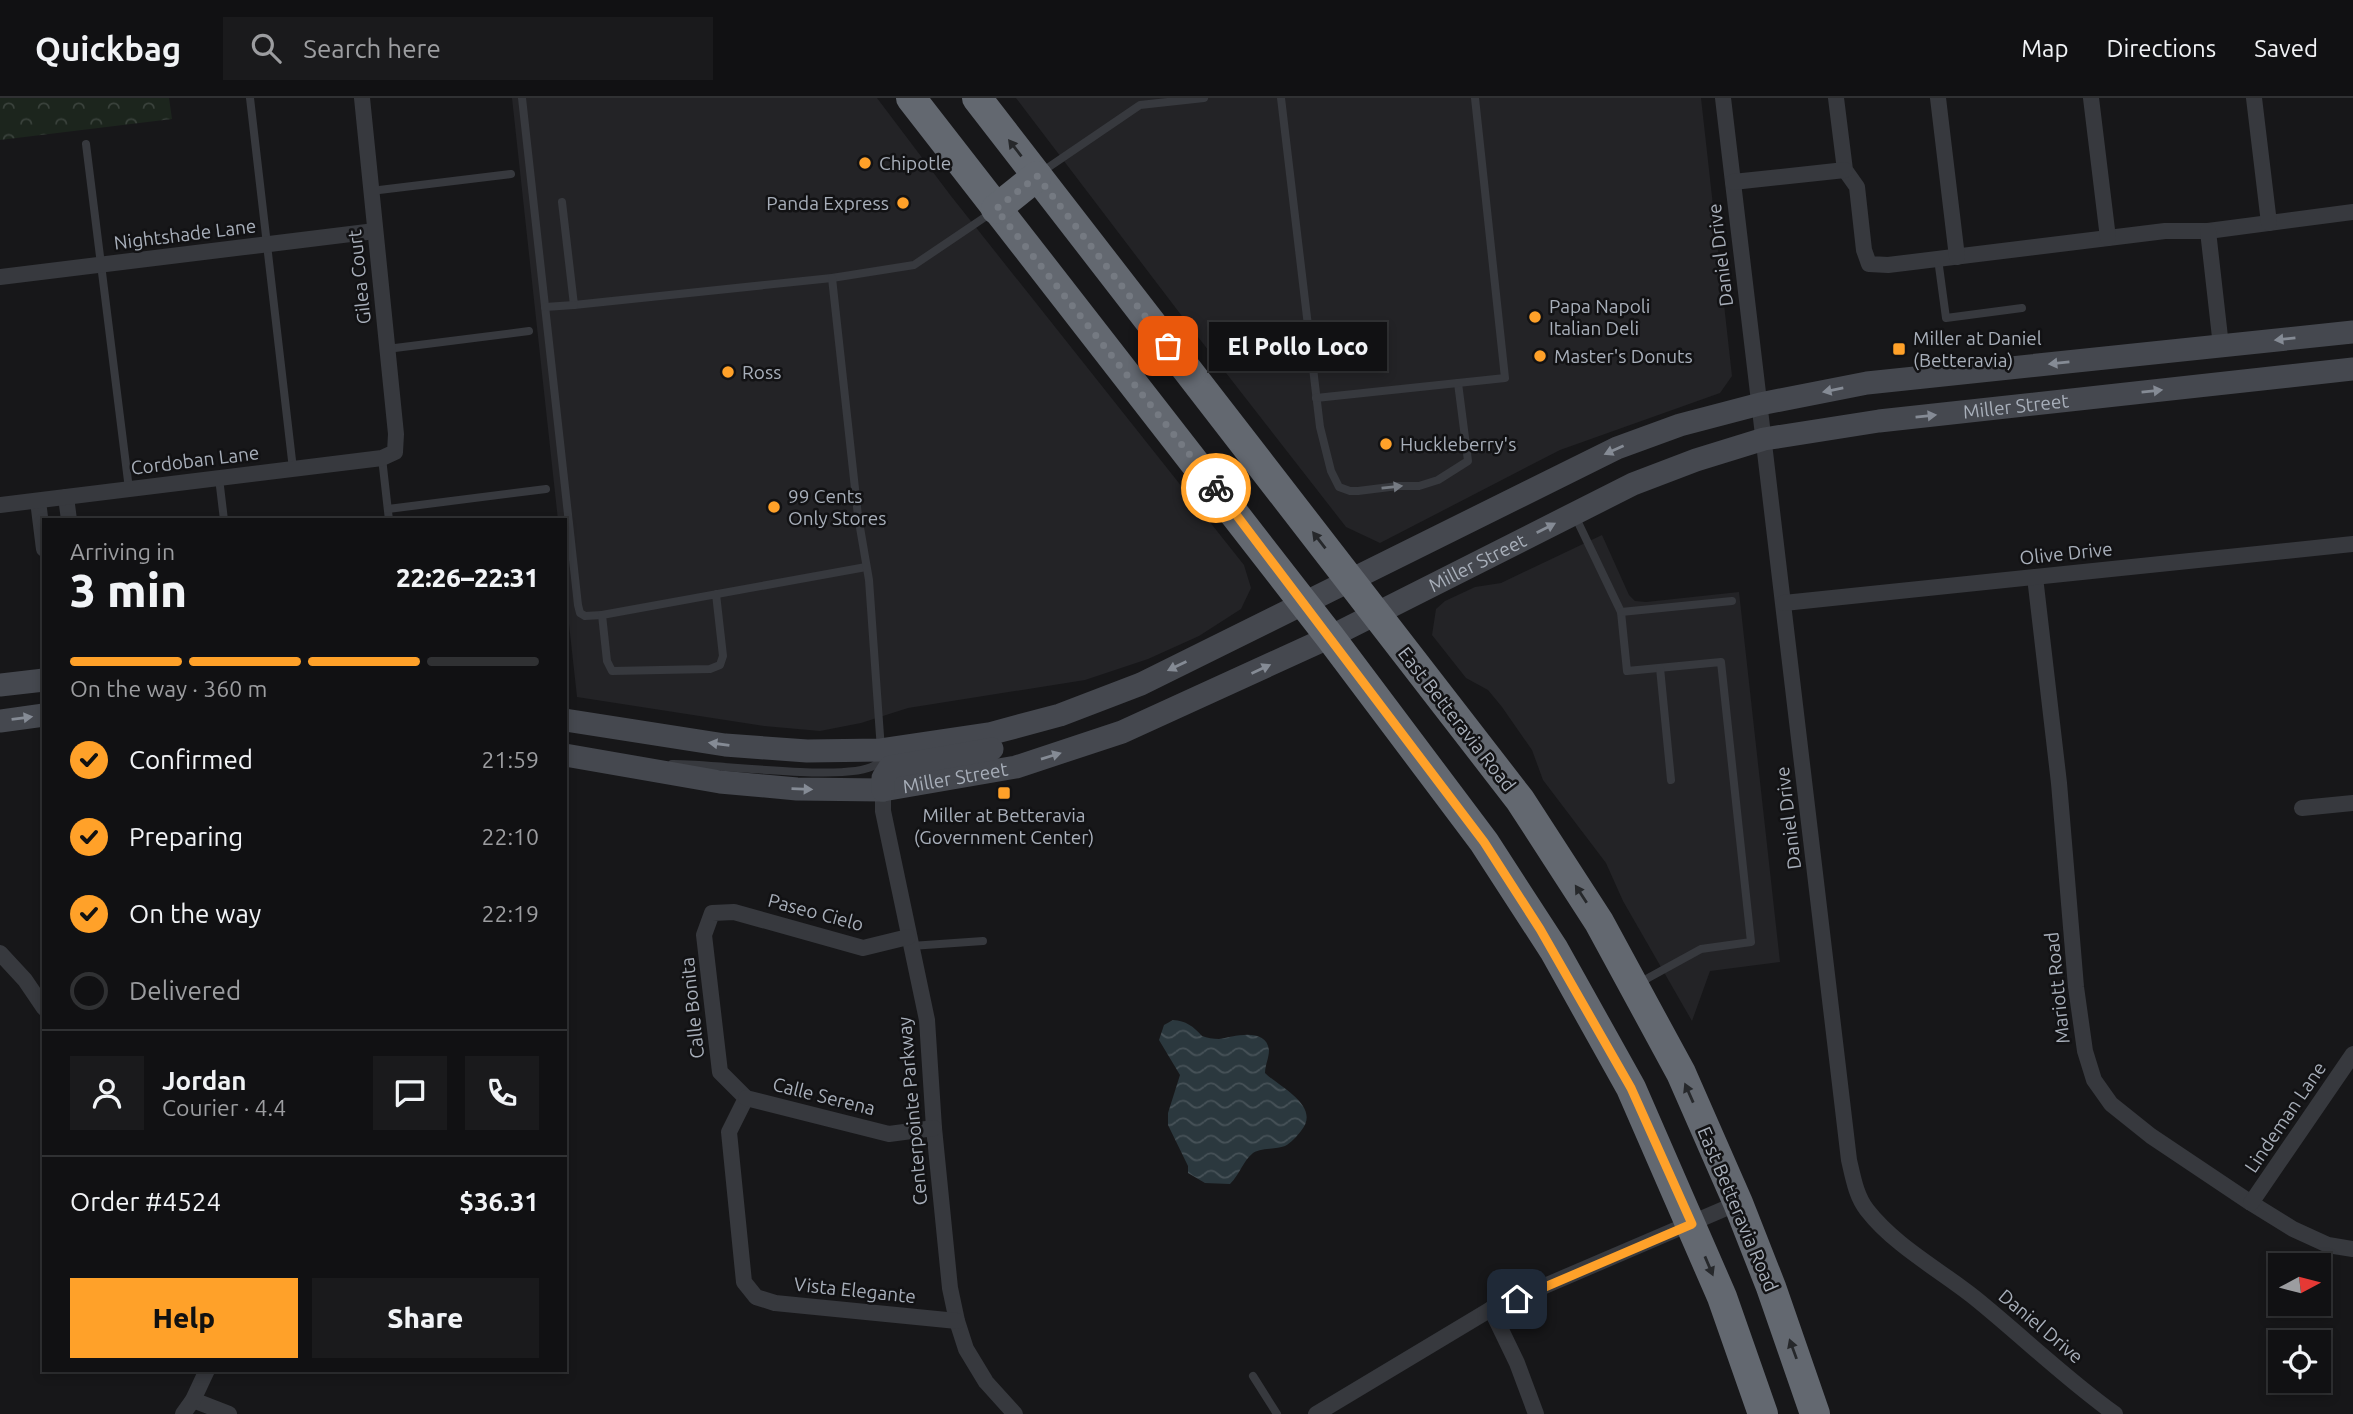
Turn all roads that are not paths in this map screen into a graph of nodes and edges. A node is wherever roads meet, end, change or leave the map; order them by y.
1 (250, 98) edge
2 (362, 98) edge
3 (522, 98) edge
4 (911, 98) edge
5 (977, 98) edge
6 (1204, 98) edge
7 (1281, 98) edge
8 (1475, 98) edge
9 (1723, 98) edge
10 (1836, 98) edge
11 (1938, 98) edge
12 (2091, 98) edge
13 (2253, 98) edge
14 (86, 144) dead end
15 (1845, 170) junction
16 (511, 174) dead end
17 (1037, 176) junction
18 (1733, 182) junction
19 (371, 191) junction
20 (562, 202) dead end
21 (996, 209) junction
22 (2353, 212) edge
23 (2269, 223) junction
24 (375, 231) junction
25 (2208, 231) junction
26 (2108, 238) junction
27 (267, 245) junction
28 (1957, 257) junction
29 (1938, 259) junction
30 (101, 265) junction
31 (0, 277) edge
32 (832, 278) junction
33 (574, 305) junction
34 (545, 307) junction
35 (2022, 308) dead end
36 (529, 331) dead end
37 (2353, 331) edge
38 (2221, 346) junction
39 (387, 349) junction
40 (2353, 369) edge
41 (1458, 383) junction
42 (1316, 398) junction
43 (1760, 404) junction
44 (1764, 439) junction
45 (388, 455) junction
46 (293, 469) junction
47 (219, 478) junction
48 (129, 489) junction
49 (546, 489) dead end
50 (66, 497) junction
51 (38, 500) junction
52 (0, 505) edge
53 (388, 509) junction
54 (1574, 514) junction
55 (69, 518) edge
56 (224, 518) edge
57 (389, 518) edge
58 (42, 533) edge
59 (2353, 544) edge
60 (866, 567) junction
61 (2035, 577) junction
62 (1351, 581) junction
63 (716, 594) junction
64 (1732, 601) dead end
65 (1784, 603) junction
66 (1305, 604) junction
67 (1621, 612) junction
68 (1376, 614) junction
69 (602, 615) junction
70 (1330, 637) junction
71 (1660, 668) junction
72 (42, 680) edge
73 (0, 685) edge
74 (42, 715) edge
75 (1060, 715) junction
76 (567, 720) edge
77 (0, 721) edge
78 (881, 750) junction
79 (567, 755) edge
80 (620, 764) junction
81 (1671, 780) dead end
82 (883, 790) junction
83 (2353, 803) edge
84 (2302, 808) dead end
85 (712, 913) joint
86 (909, 941) junction
87 (983, 941) dead end
88 (0, 953) edge
89 (1634, 987) junction
90 (42, 1005) edge
91 (2353, 1054) edge
92 (746, 1098) junction
93 (934, 1129) junction
94 (1738, 1203) junction
95 (2251, 1203) junction
96 (1692, 1224) junction
97 (2353, 1249) edge
98 (1491, 1309) junction
99 (957, 1321) junction
100 (206, 1372) edge
101 (1253, 1376) dead end
102 (193, 1400) junction
103 (2110, 1412) edge
104 (1318, 1413) edge
105 (183, 1414) edge
106 (229, 1414) edge
107 (1015, 1414) edge
108 (1277, 1414) edge
109 (1536, 1414) edge
110 (1763, 1414) edge
111 (1815, 1414) edge

1 - 27 lane
2 - 19 street, Gilea Court
3 - 34 lane
4 - 21 highway
17 -> 5 highway, East Betteravia Road
6 - 17 lane
7 - 42 lane
8 - 41 lane
9 - 18 street, Daniel Drive
10 - 15 street
11 - 28 street
12 - 26 street
13 - 23 street
14 - 30 lane
15 - 18 street
15 - 29 street
16 - 19 lane
17 - 21 highway
62 -> 17 highway, East Betteravia Road
18 - 43 street, Daniel Drive
19 - 24 street, Gilea Court
20 - 33 lane
21 - 32 lane
21 - 66 highway
22 - 23 street
23 - 25 street
24 - 27 street, Nightshade Lane
24 - 39 street, Gilea Court
25 - 26 street
25 - 38 street
26 - 28 street
27 - 30 street, Nightshade Lane
27 - 46 lane
28 - 29 street
29 - 35 lane
30 - 31 street, Nightshade Lane
30 - 48 lane
32 - 33 lane
32 - 60 lane
33 - 34 lane
34 - 69 lane
36 - 39 lane
37 -> 38 street, Miller Street
38 -> 43 street, Miller Street
39 - 45 street, Gilea Court
44 -> 40 street, Miller Street
41 - 42 lane
42 -> 41 lane
43 - 44 street, Daniel Drive
43 -> 62 street, Miller Street
44 - 54 street, Miller Street
44 - 65 street, Daniel Drive
45 - 46 street, Cordoban Lane
45 - 53 lane
46 - 47 street, Cordoban Lane
47 - 48 street, Cordoban Lane
47 - 56 lane
48 - 50 street, Cordoban Lane
49 - 53 lane
50 - 51 street, Cordoban Lane
50 - 55 street
51 - 52 street, Cordoban Lane
51 - 58 street
53 - 57 lane
54 - 67 lane
68 -> 54 street, Miller Street
59 - 61 street, Olive Drive
60 - 63 lane
60 - 78 lane
61 - 65 street, Olive Drive
61 - 95 street, Mariott Road
62 - 66 street, Miller Street
62 - 68 highway, East Betteravia Road
63 - 69 lane
63 - 69 lane
64 - 67 lane
65 - 103 street, Daniel Drive
66 - 70 highway
66 -> 75 street, Miller Street
67 - 71 lane
68 - 70 street, Miller Street
89 -> 68 highway, East Betteravia Road
82 -> 70 street, Miller Street
70 - 96 highway
71 - 81 lane
71 - 89 lane
72 - 73 street
77 -> 74 street
75 - 78 street, Miller Street
75 - 82 street
78 -> 76 street, Miller Street
78 - 80 lane, Miller Street
79 - 80 street, Miller Street
80 -> 82 street, Miller Street
82 - 86 street, Centerpointe Parkway
83 - 84 street
85 - 86 street, Paseo Cielo
85 - 92 street, Calle Bonita
86 - 87 lane
86 - 93 street, Centerpointe Parkway
88 - 90 street
94 -> 89 highway, East Betteravia Road
91 - 95 street, Lindeman Lane
92 - 93 street, Calle Serena
92 - 99 street, Vista Elegante
93 - 99 street, Centerpointe Parkway
94 - 96 street
111 -> 94 highway, East Betteravia Road
95 - 97 street, Mariott Road
96 - 98 street
96 -> 110 highway
98 - 104 street
98 - 109 street
99 - 107 street, Centerpointe Parkway
100 - 102 street
101 - 108 lane
102 - 105 street
102 - 106 street

